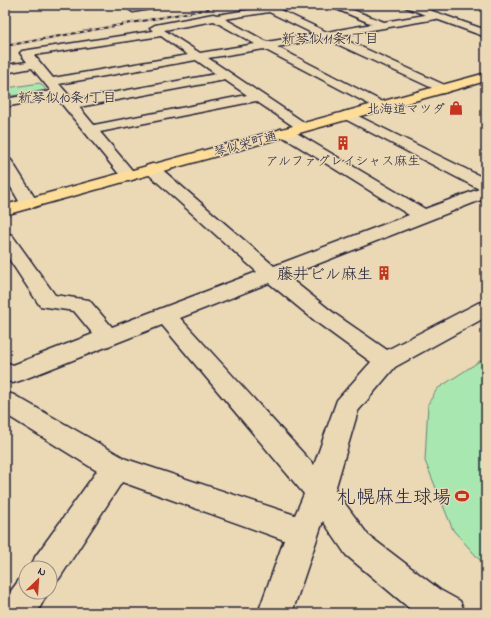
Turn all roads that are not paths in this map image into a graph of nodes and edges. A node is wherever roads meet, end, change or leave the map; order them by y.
1 (127, 5) edge
2 (156, 5) edge
3 (297, 5) edge
4 (332, 5) edge
5 (406, 5) edge
6 (269, 9) junction
7 (437, 16) junction
8 (213, 17) junction
9 (479, 19) dead end
10 (456, 23) junction
11 (382, 25) junction
12 (162, 33) junction
13 (326, 34) junction
14 (486, 34) edge
15 (96, 43) junction
16 (264, 45) junction
17 (198, 57) junction
18 (35, 64) junction
19 (5, 69) edge
20 (126, 69) junction
21 (226, 76) junction
22 (486, 77) edge
23 (49, 82) junction
24 (443, 89) junction
25 (59, 93) junction
26 (258, 97) junction
27 (5, 103) edge
28 (69, 105) junction
29 (380, 106) junction
30 (348, 115) junction
31 (304, 127) junction
32 (90, 130) junction
33 (285, 132) junction
34 (5, 163) edge
35 (152, 169) junction
36 (129, 176) junction
37 (486, 186) edge
38 (486, 192) edge
39 (29, 203) junction
40 (5, 210) edge
41 (423, 216) junction
42 (5, 239) edge
43 (272, 275) junction
44 (486, 308) edge
45 (165, 315) junction
46 (108, 337) junction
47 (386, 361) junction
48 (8, 374) edge
49 (5, 402) edge
50 (116, 468) junction
51 (320, 492) junction
52 (303, 532) junction
53 (53, 560) edge
54 (25, 600) edge
55 (16, 613) edge
56 (275, 613) edge
57 (448, 613) edge

1 - 2 street
3 - 6 street
4 - 11 street
5 - 7 street
6 - 8 street
6 - 13 street
7 - 10 street
7 - 11 street
8 - 12 street
8 - 16 street
9 - 10 street
10 - 14 street
11 - 13 street
12 - 15 street
12 - 17 street
13 - 16 street
13 - 24 street
15 - 18 street
15 - 20 street
16 - 17 street
16 - 29 street
17 - 20 street
17 - 21 street
18 - 19 street
18 - 23 street
20 - 23 street
21 - 26 street
21 - 28 street
22 - 24 main road, 琴似栄町通
23 - 25 street
24 - 29 main road, 琴似栄町通
25 - 27 street
25 - 28 street
26 - 31 street
26 - 32 street
28 - 32 street
29 - 30 main road, 琴似栄町通
30 - 31 main road, 琴似栄町通
30 - 37 street
31 - 33 main road, 琴似栄町通
32 - 36 street
33 - 35 main road, 琴似栄町通
33 - 41 street
34 - 39 street
35 - 36 main road, 琴似栄町通
35 - 43 street
36 - 39 main road, 琴似栄町通
38 - 41 street
39 - 40 main road, 琴似栄町通
41 - 43 street
42 - 46 street
43 - 45 street
43 - 47 street
44 - 47 street
45 - 46 street
45 - 51 street
46 - 48 street
47 - 51 street
49 - 50 street
50 - 52 street
50 - 53 street
51 - 52 street
51 - 57 street
52 - 56 street
54 - 55 street

